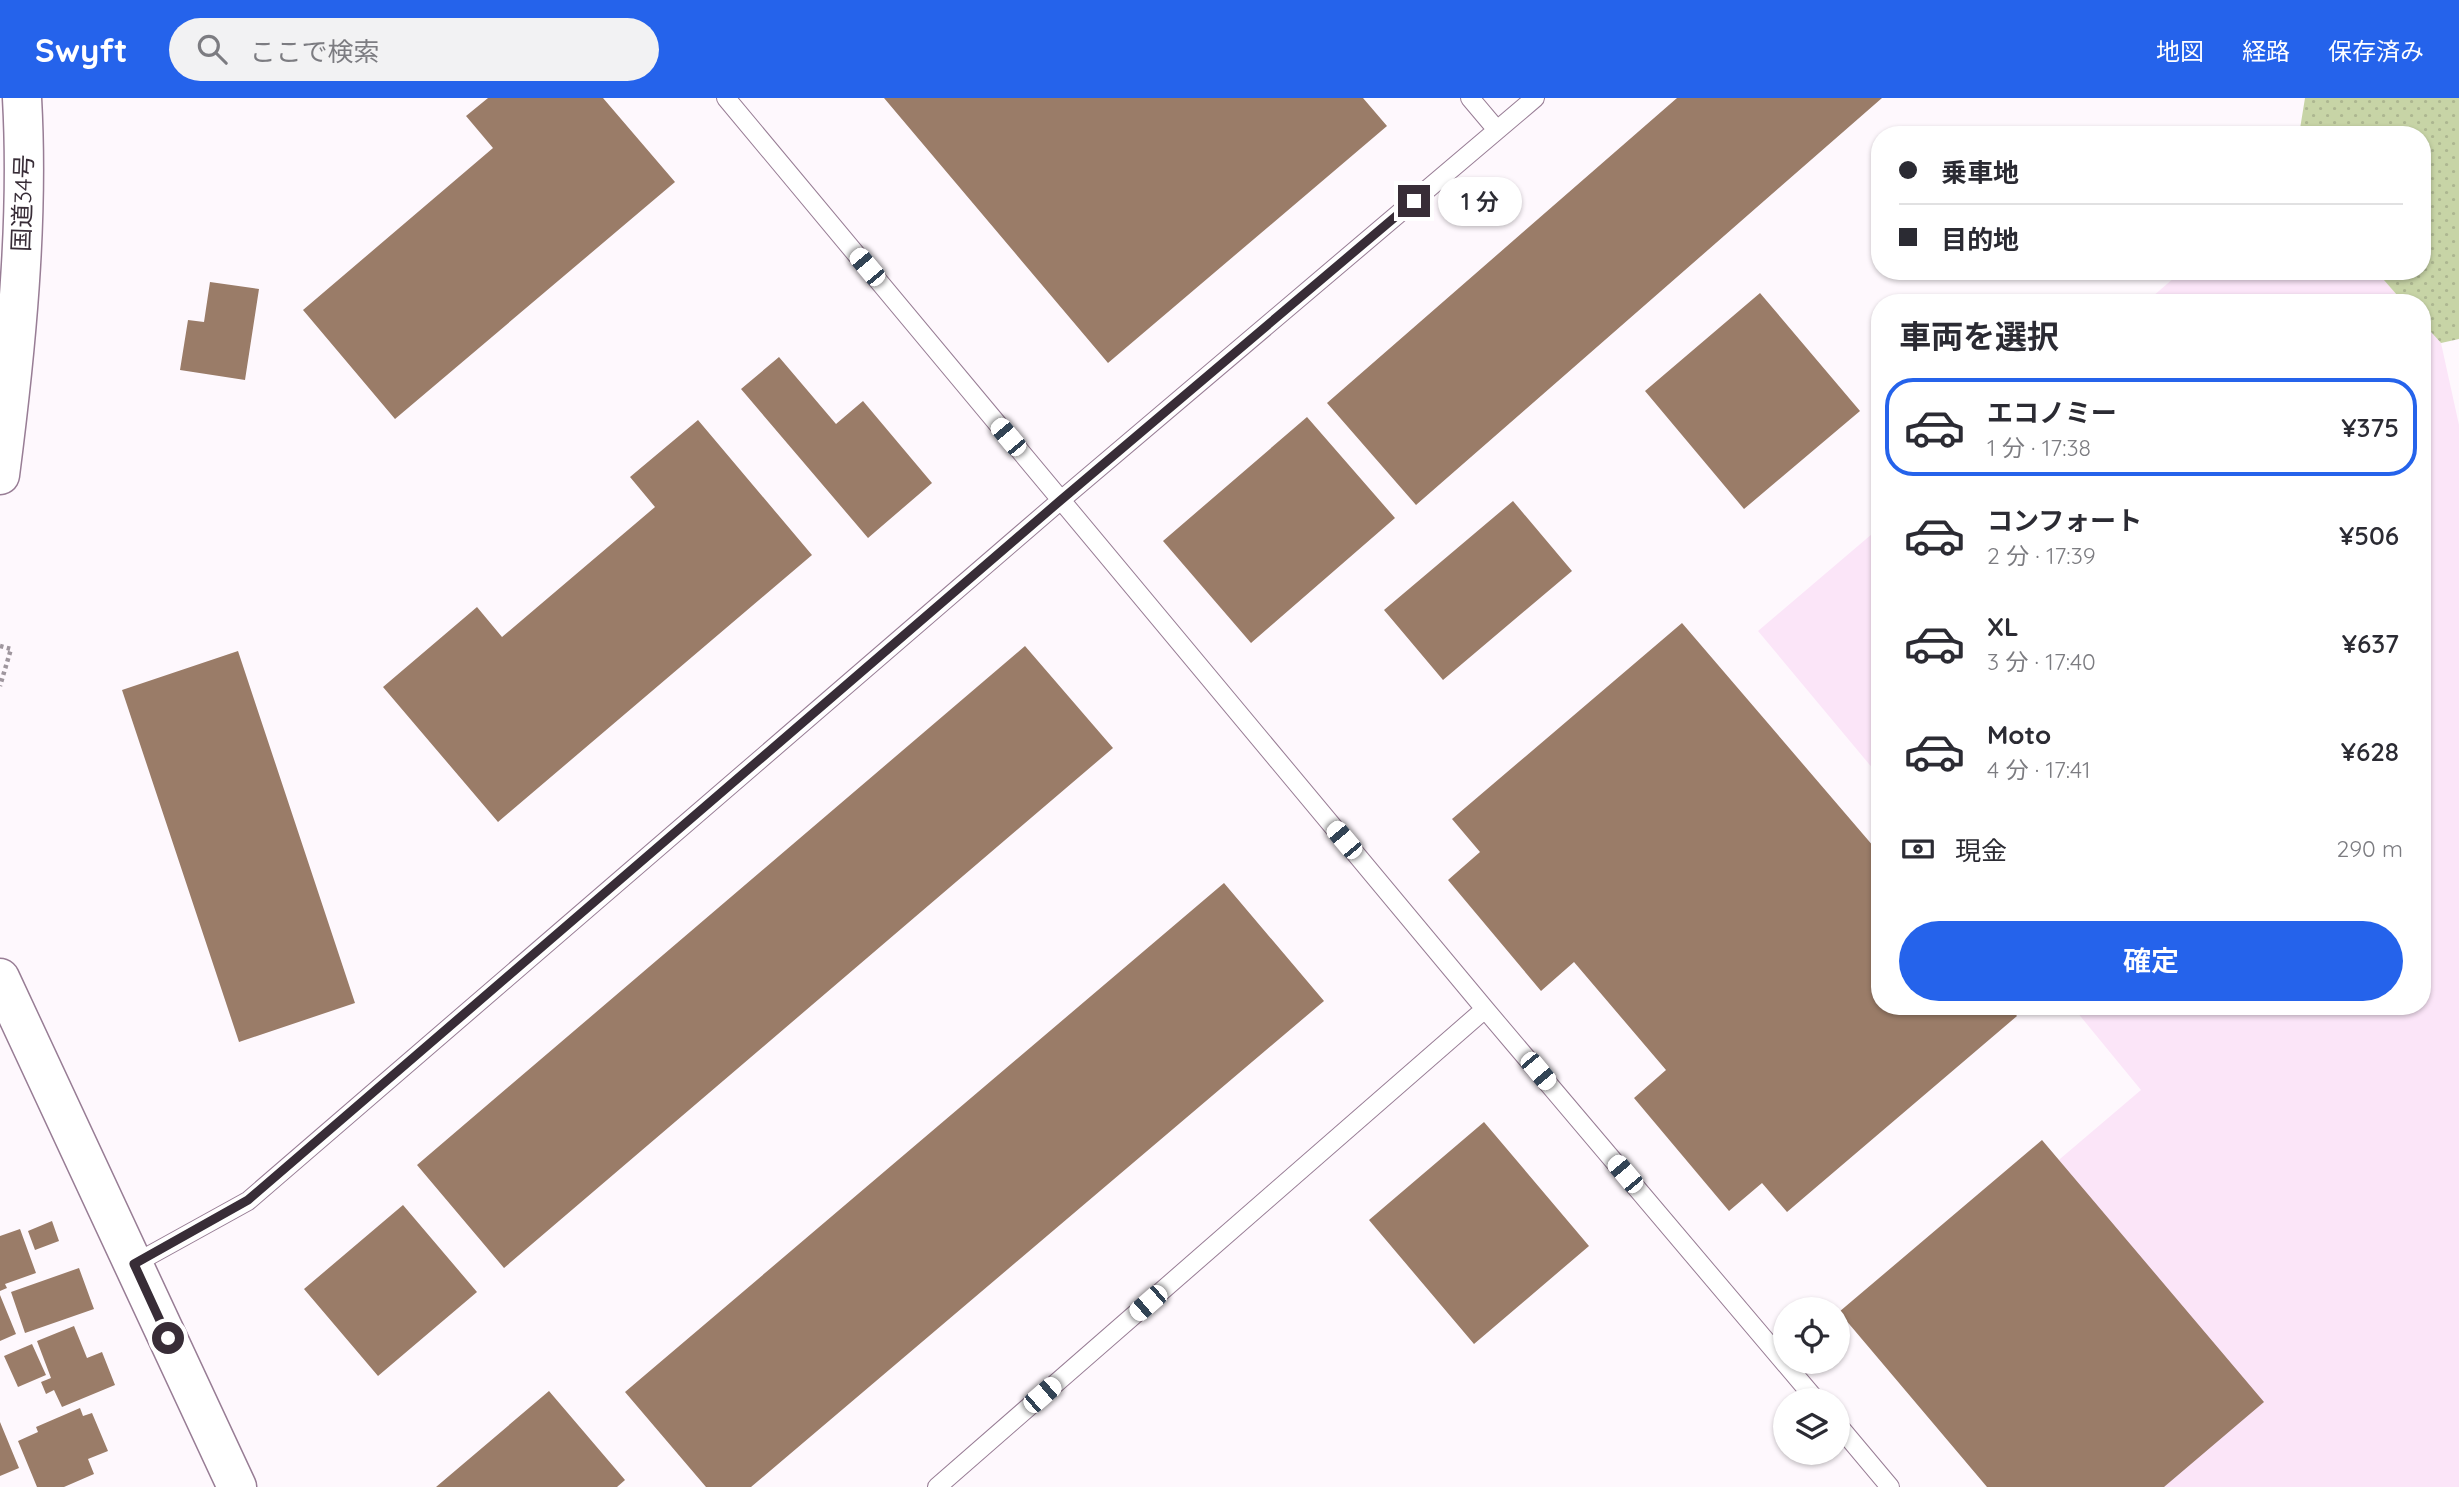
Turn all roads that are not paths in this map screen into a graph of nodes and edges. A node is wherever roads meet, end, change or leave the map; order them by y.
1 (22, 98) edge
2 (726, 98) edge
3 (1470, 98) edge
4 (1535, 98) edge
5 (1497, 130) junction
6 (0, 475) edge
7 (1061, 500) junction
8 (0, 978) edge
9 (1485, 1009) junction
10 (134, 1264) junction
11 (1806, 1388) edge
12 (1850, 1439) edge
13 (237, 1487) edge
14 (937, 1487) edge
15 (1890, 1487) edge

1 - 6 main road, 国道34号
2 - 7 lane
3 - 5 lane
4 - 5 lane
5 - 7 lane
7 - 9 lane
7 - 10 lane
8 - 10 main road
9 - 11 lane
9 - 14 lane
10 - 13 main road
12 - 15 lane

